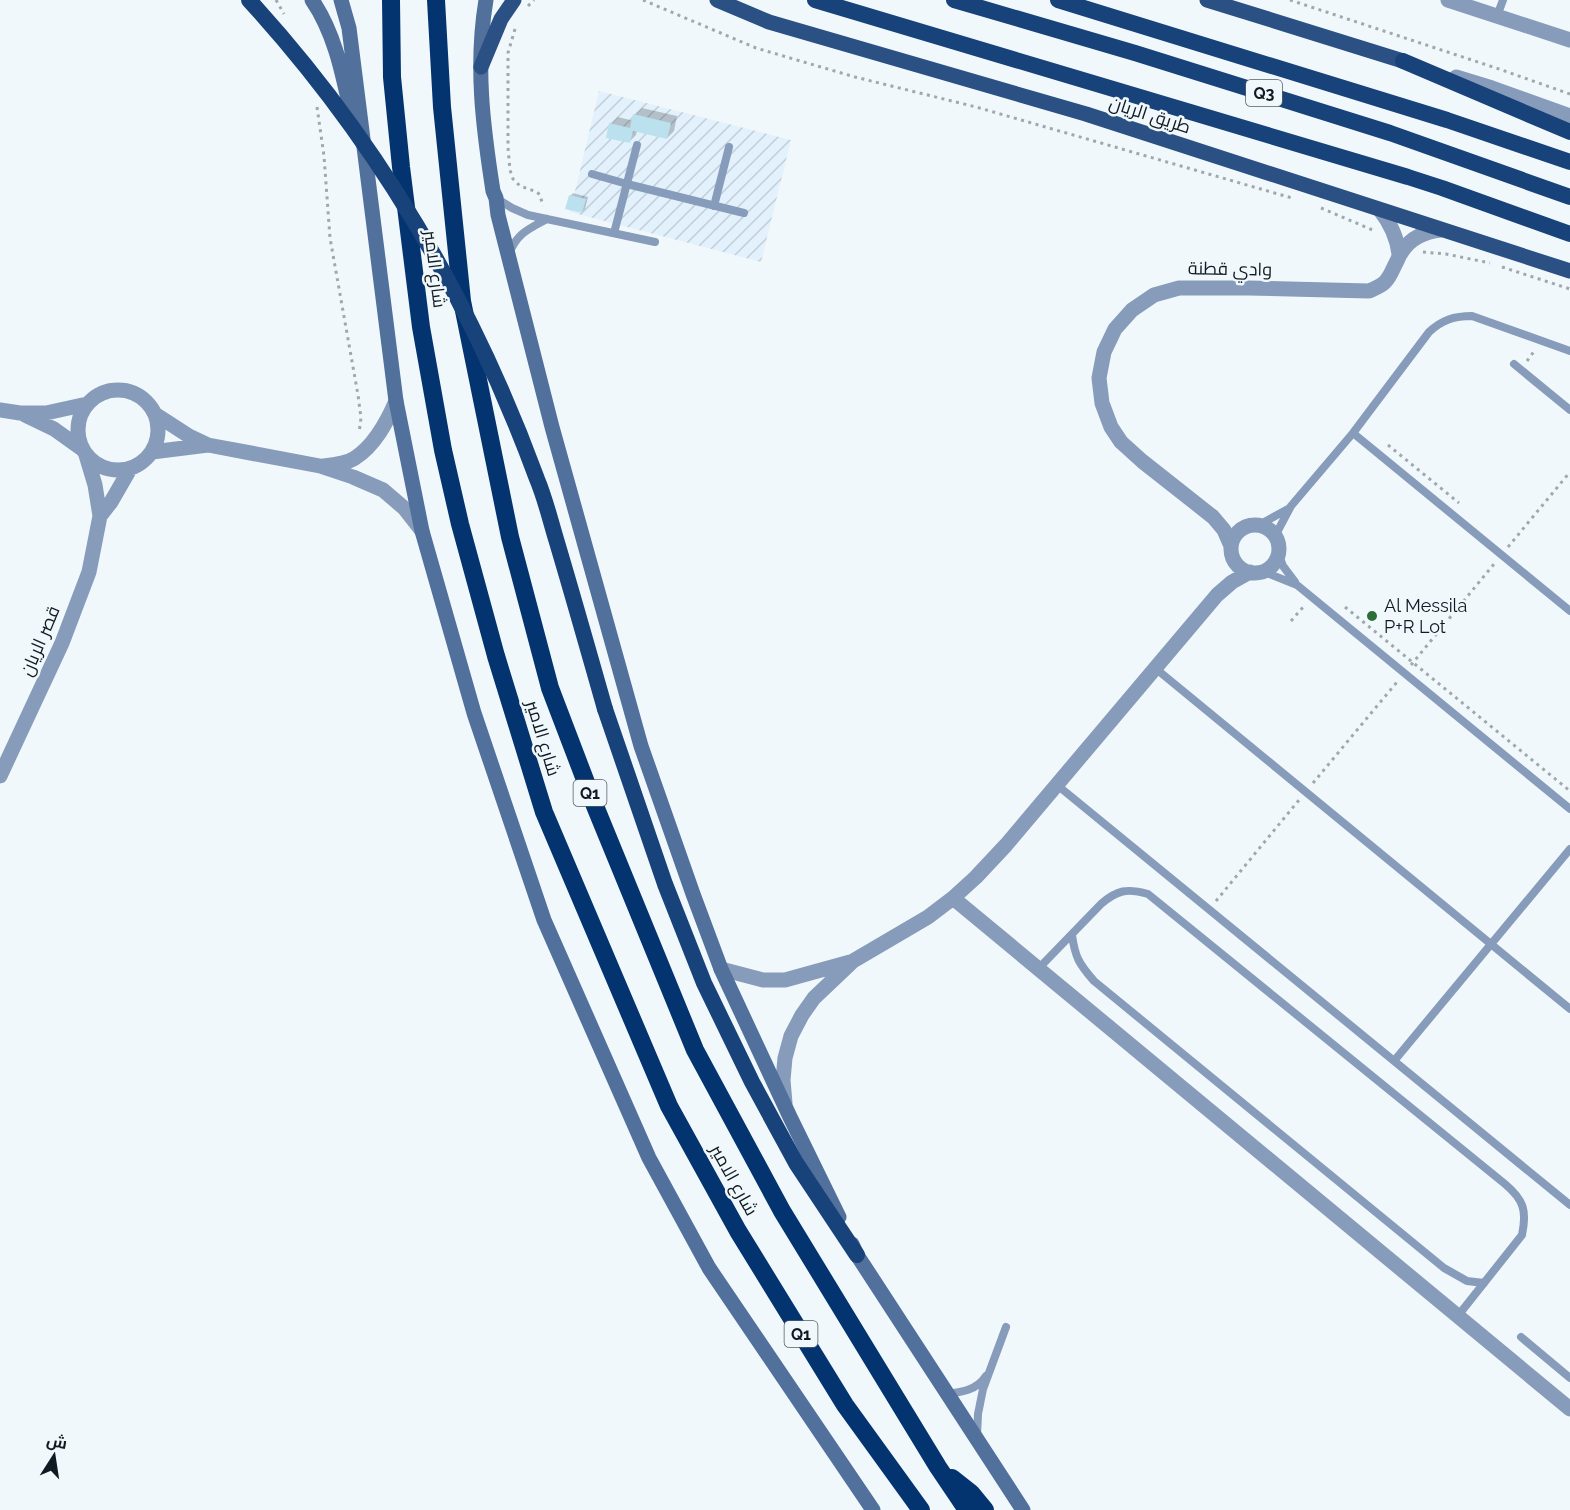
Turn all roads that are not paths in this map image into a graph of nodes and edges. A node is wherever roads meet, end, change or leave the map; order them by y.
1 (249, 0) edge
2 (312, 0) edge
3 (341, 0) edge
4 (391, 0) edge
5 (436, 0) edge
6 (486, 0) edge
7 (717, 0) edge
8 (815, 0) edge
9 (954, 0) edge
10 (1058, 0) edge
11 (1207, 0) edge
12 (1448, 0) edge
13 (1503, 0) edge
14 (520, 4) edge
15 (1229, 4) edge
16 (1497, 16) junction
17 (1570, 40) edge
18 (1403, 61) junction
19 (480, 67) junction
20 (1570, 116) edge
21 (1570, 132) edge
22 (637, 145) dead end
23 (729, 147) dead end
24 (1570, 162) edge
25 (592, 174) dead end
26 (627, 184) junction
27 (368, 187) junction
28 (1570, 197) edge
29 (496, 198) junction
30 (714, 206) junction
31 (1380, 210) junction
32 (744, 213) dead end
33 (548, 219) junction
34 (1441, 230) junction
35 (614, 233) junction
36 (1570, 234) edge
37 (655, 242) dead end
38 (1399, 255) junction
39 (508, 256) junction
40 (1570, 271) edge
41 (1570, 351) edge
42 (1514, 364) dead end
43 (396, 401) junction
44 (87, 404) junction
45 (0, 410) edge
46 (1570, 410) edge
47 (20, 413) junction
48 (155, 414) junction
49 (1353, 433) junction
50 (208, 445) junction
51 (84, 452) junction
52 (152, 452) junction
53 (320, 466) junction
54 (130, 470) junction
55 (1291, 506) junction
56 (100, 516) junction
57 (1213, 517) junction
58 (1251, 526) junction
59 (422, 531) junction
60 (1275, 536) junction
61 (1231, 551) junction
62 (1278, 553) junction
63 (1256, 572) junction
64 (1297, 585) junction
65 (1217, 595) junction
66 (1570, 611) edge
67 (1155, 668) junction
68 (0, 776) edge
69 (1058, 784) junction
70 (1570, 809) edge
71 (1570, 849) edge
72 (953, 898) junction
73 (1072, 935) junction
74 (1491, 944) junction
75 (853, 961) junction
76 (721, 969) junction
77 (1038, 969) junction
78 (1570, 1009) edge
79 (1394, 1061) junction
80 (785, 1103) junction
81 (1570, 1205) edge
82 (857, 1255) junction
83 (1484, 1283) junction
84 (1457, 1317) junction
85 (1006, 1327) dead end
86 (1521, 1337) dead end
87 (993, 1366) junction
88 (1570, 1378) edge
89 (947, 1394) junction
90 (1570, 1409) edge
91 (977, 1439) junction
92 (938, 1467) junction
93 (873, 1510) edge
94 (921, 1510) edge
95 (967, 1510) edge
96 (985, 1510) edge
97 (1023, 1510) edge

1 - 82 highway, bridge
2 - 27 main road
3 - 27 main road
4 - 94 highway, شارع الامير / Q1
5 - 92 highway, شارع الامير / Q1
6 - 19 main road
7 - 31 main road, طريق الريان
8 - 36 highway
9 - 28 highway, Q3
10 - 24 highway, Q3
11 - 15 main road
12 - 16 street
13 - 16 lane
14 - 19 main road
15 - 18 main road
16 - 17 street
18 - 20 street
18 - 21 highway
19 - 29 main road
22 - 26 lane
23 - 30 lane
25 - 26 lane
26 - 30 lane
26 - 35 lane
27 - 43 main road
29 - 33 lane
29 - 39 main road
30 - 32 lane
31 - 34 main road, طريق الريان
31 - 38 street
33 - 35 lane
33 - 39 lane
34 - 38 street, وادي قطنة
34 - 40 main road, طريق الريان
35 - 37 lane
38 - 57 street, وادي قطنة
39 - 76 main road
41 - 49 lane
42 - 46 lane
43 - 53 street
43 - 59 main road
44 - 47 street
44 - 48 street
44 - 51 street
45 - 47 street
47 - 51 street
48 - 50 street
48 - 52 street
49 - 55 lane
49 - 66 lane
50 - 52 street
50 - 53 street
51 - 54 street
51 - 56 street, قصر الريان
52 - 54 street
53 - 59 street
54 - 56 street, قصر الريان
55 - 58 lane
55 - 60 lane
56 - 68 street, قصر الريان
57 - 58 street, وادي قطنة
57 - 61 street, وادي قطنة
58 - 60 street
58 - 61 street
59 - 93 main road
60 - 62 street
61 - 63 street
61 - 65 street
62 - 63 street
62 - 64 lane
63 - 64 lane
63 - 65 street
64 - 70 lane
65 - 67 street
67 - 69 street
67 - 74 lane
69 - 72 street
69 - 79 lane
71 - 74 lane
72 - 75 street
72 - 77 street
73 - 77 lane
73 - 83 lane
73 - 83 lane
74 - 78 lane
74 - 79 lane
75 - 76 street
75 - 80 street
76 - 80 main road
77 - 84 street
79 - 81 lane
80 - 82 main road
82 - 89 main road
83 - 84 lane
84 - 90 street
85 - 87 lane
86 - 88 lane
87 - 89 lane
87 - 91 lane
89 - 91 main road
91 - 97 main road
92 - 95 highway, شارع الامير / Q1
92 - 96 highway

